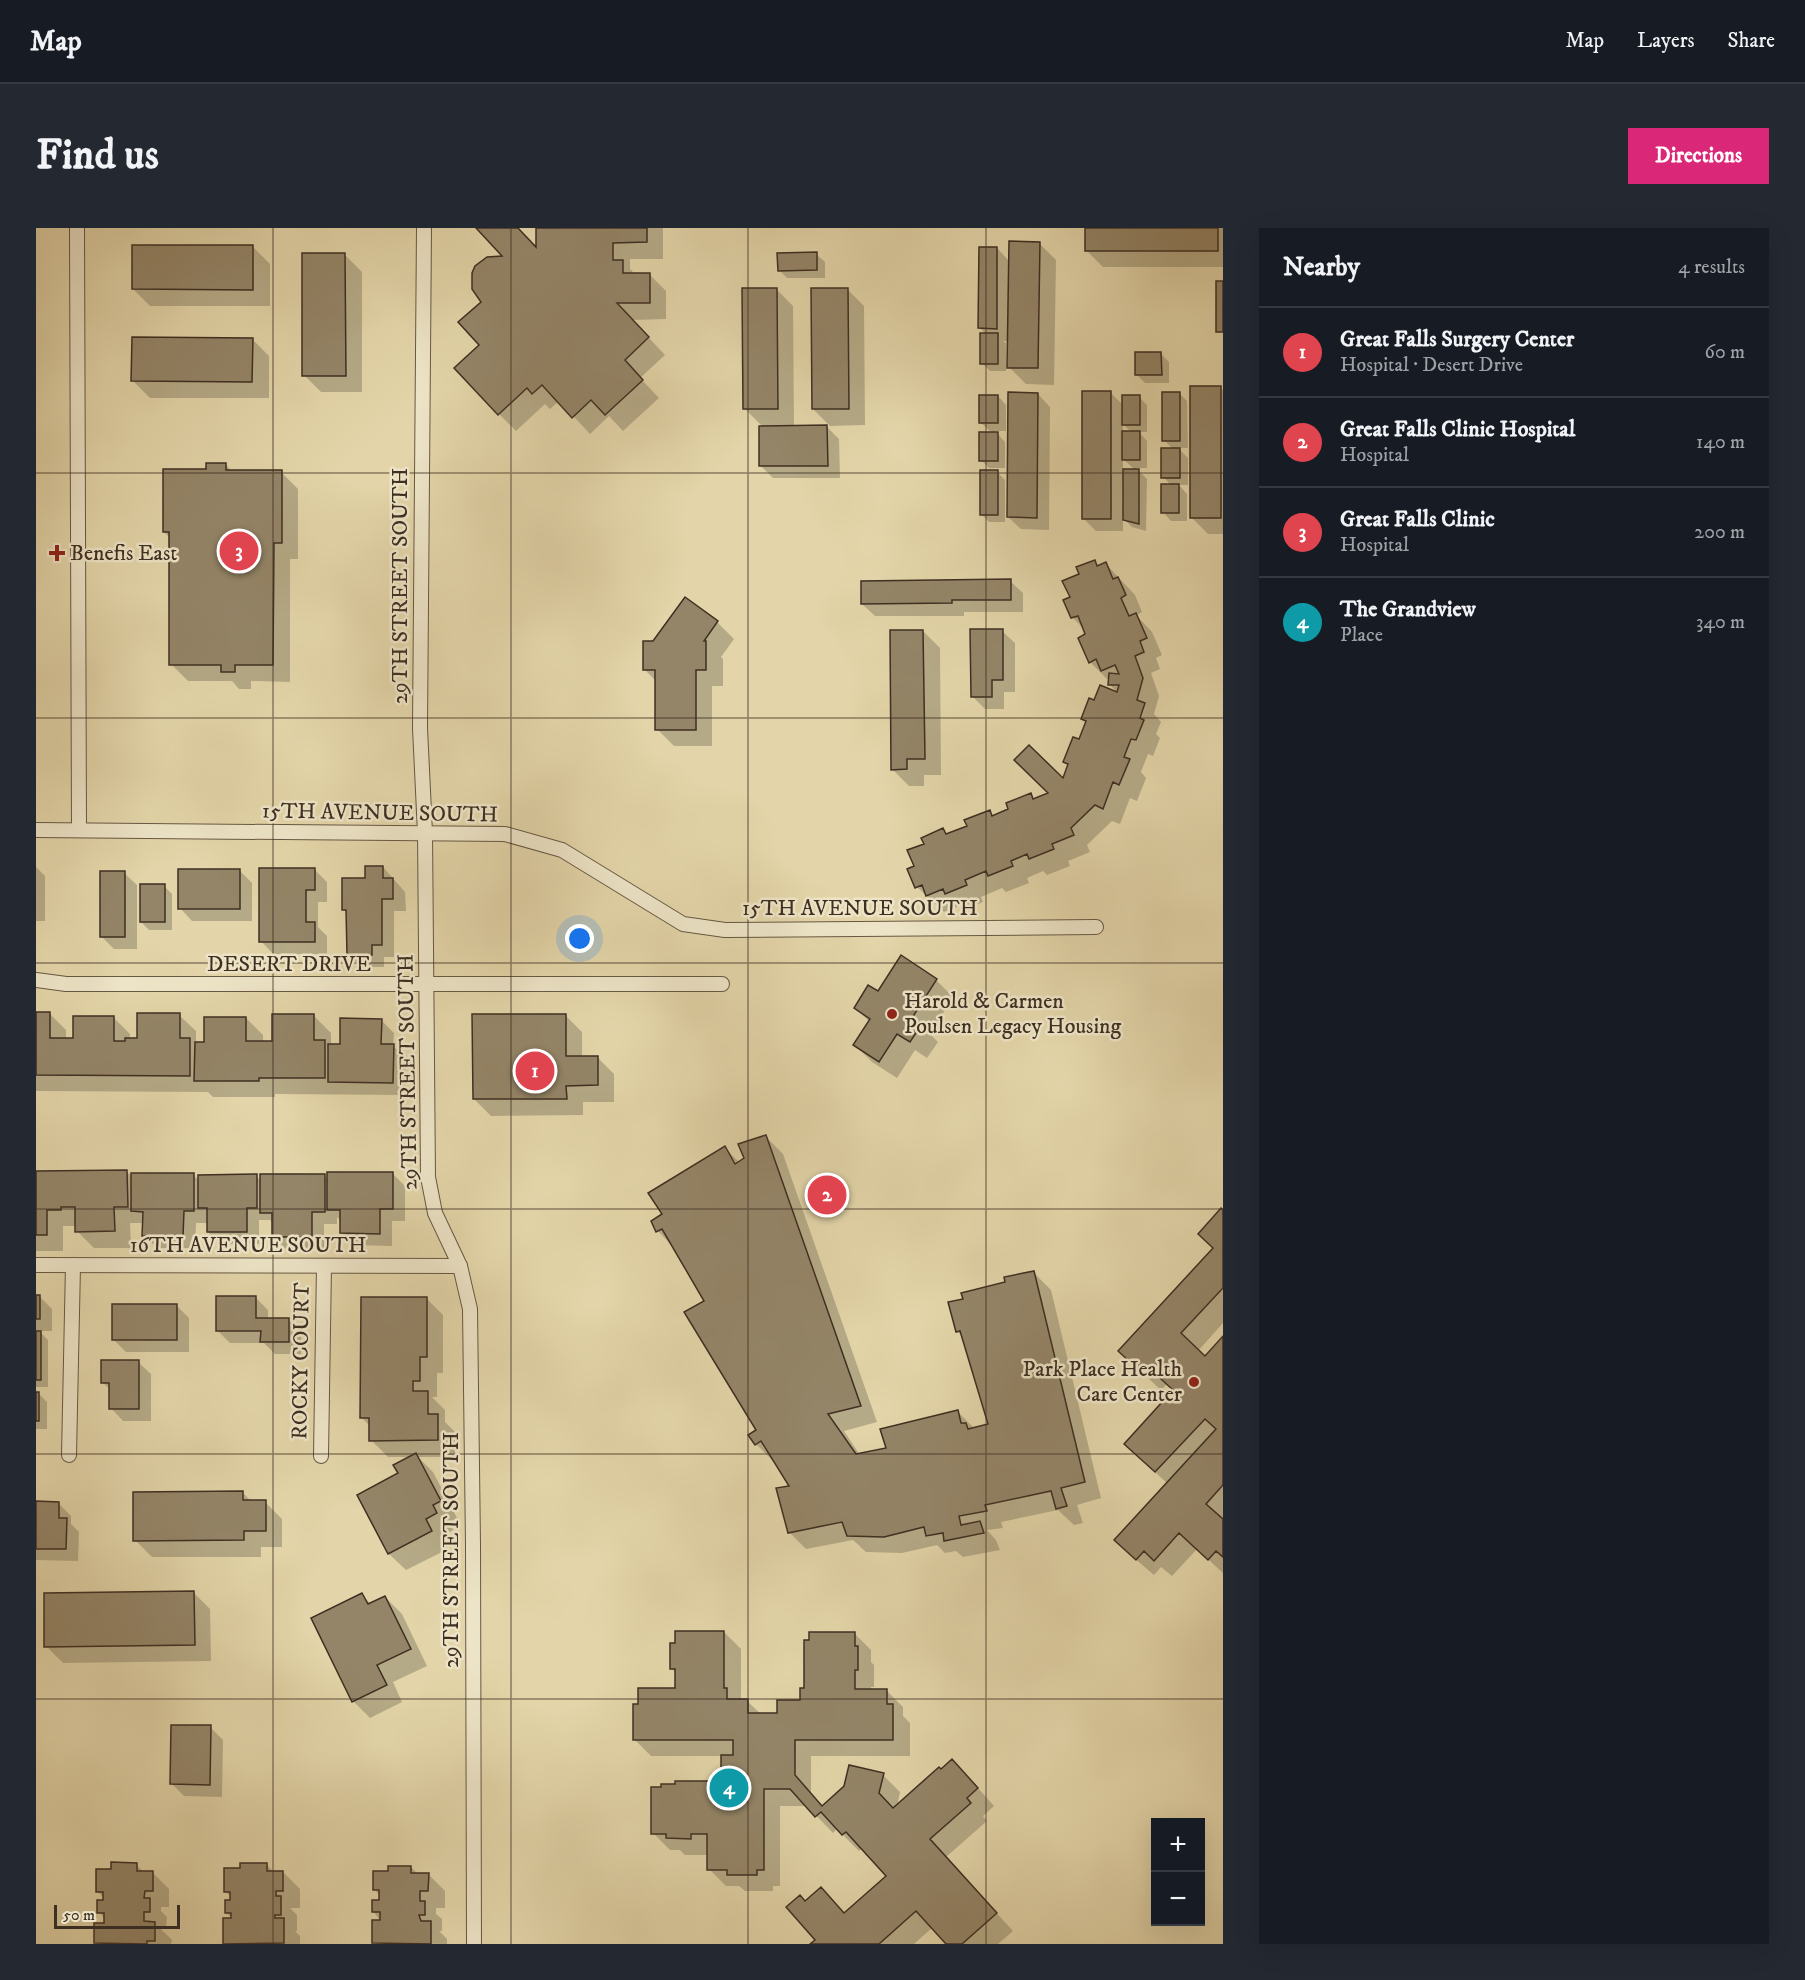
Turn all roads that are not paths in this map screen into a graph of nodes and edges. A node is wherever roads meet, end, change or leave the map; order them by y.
1 (77, 228) edge
2 (424, 228) edge
3 (36, 830) edge
4 (79, 831) junction
5 (425, 833) junction
6 (1096, 927) dead end
7 (36, 980) edge
8 (722, 984) dead end
9 (426, 986) junction
10 (36, 1265) edge
11 (73, 1265) junction
12 (324, 1266) junction
13 (460, 1266) junction
14 (69, 1455) dead end
15 (321, 1456) dead end
16 (474, 1944) edge

1 - 4 street
2 - 5 street, 29TH STREET SOUTH
3 - 4 street, 15TH AVENUE SOUTH
4 - 5 street, 15TH AVENUE SOUTH
5 - 6 street, 15TH AVENUE SOUTH
5 - 9 street, 29TH STREET SOUTH
7 - 9 street, DESERT DRIVE
8 - 9 street, DESERT DRIVE
9 - 13 street, 29TH STREET SOUTH
10 - 11 street, 16TH AVENUE SOUTH
11 - 12 street, 16TH AVENUE SOUTH
11 - 14 street
12 - 13 street, 16TH AVENUE SOUTH
12 - 15 street, ROCKY COURT
13 - 16 street, 29TH STREET SOUTH

